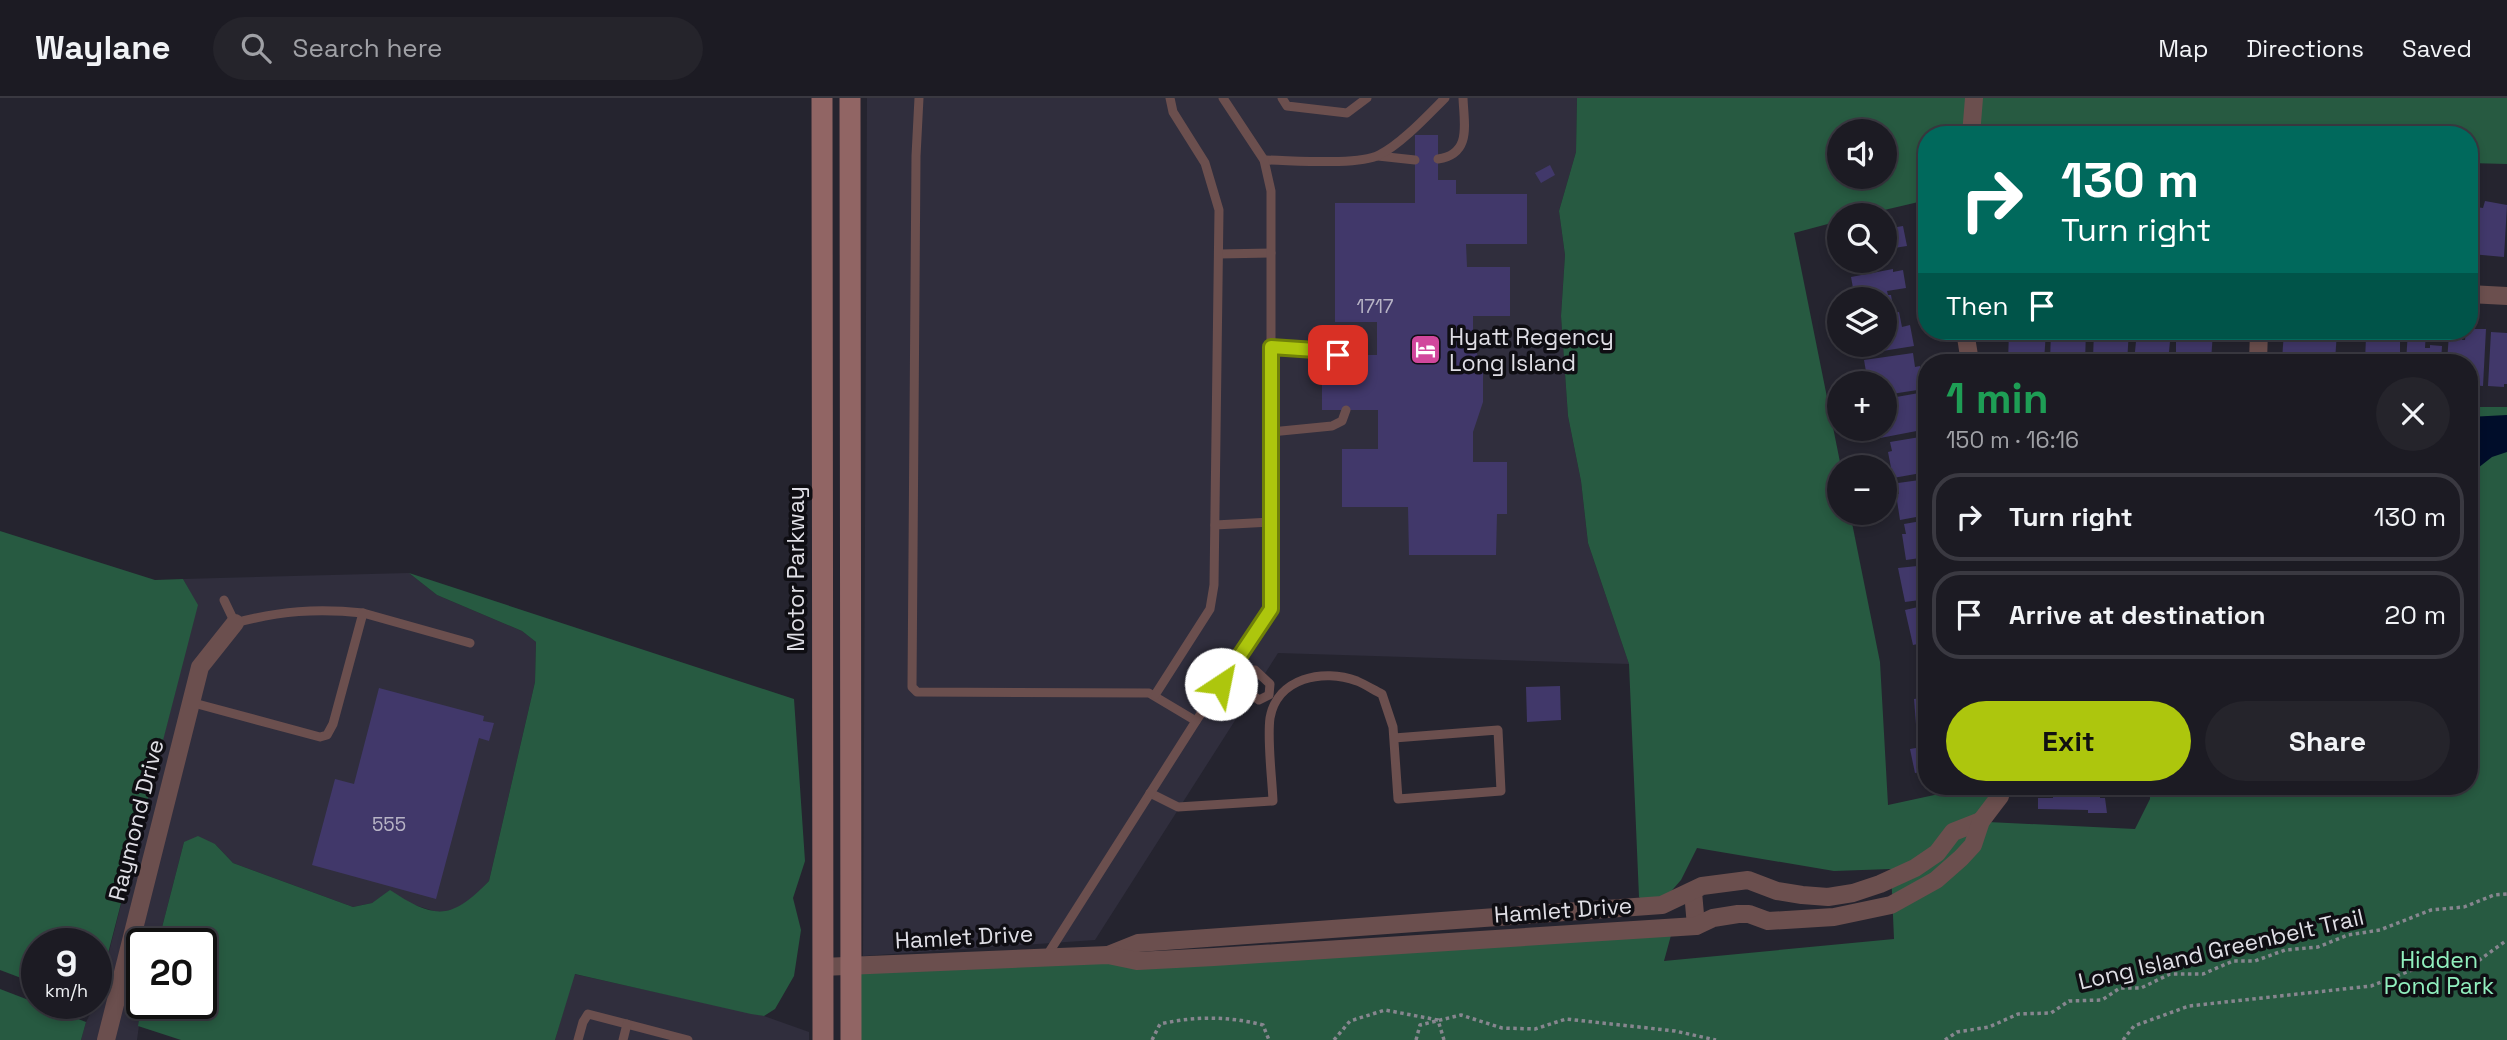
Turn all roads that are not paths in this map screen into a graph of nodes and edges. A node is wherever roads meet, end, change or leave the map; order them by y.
1 (822, 98) edge
2 (850, 98) edge
3 (919, 98) edge
4 (1170, 98) edge
5 (1223, 98) edge
6 (1282, 98) edge
7 (1367, 98) edge
8 (1445, 98) edge
9 (1463, 98) edge
10 (1974, 98) edge
11 (1972, 126) edge
12 (1378, 156) junction
13 (1438, 159) dead end
14 (1264, 160) junction
15 (1415, 160) dead end
16 (1271, 253) junction
17 (1219, 254) junction
18 (2478, 294) edge
19 (2507, 296) edge
20 (1271, 347) junction
21 (1338, 355) dead end
22 (1346, 410) dead end
23 (1271, 432) junction
24 (1271, 522) junction
25 (1215, 525) junction
26 (224, 600) dead end
27 (363, 613) junction
28 (235, 623) junction
29 (470, 643) dead end
30 (1233, 665) junction
31 (1243, 674) junction
32 (1155, 695) junction
33 (1273, 697) junction
34 (191, 702) junction
35 (1196, 721) junction
36 (1394, 738) junction
37 (1150, 793) junction
38 (2000, 795) edge
39 (1981, 821) junction
40 (1771, 889) junction
41 (1693, 892) junction
42 (1768, 921) junction
43 (1696, 926) junction
44 (1108, 955) junction
45 (1046, 957) junction
46 (822, 967) junction
47 (850, 967) junction
48 (627, 1024) junction
49 (668, 1038) edge
50 (106, 1040) edge
51 (578, 1040) edge
52 (623, 1040) edge
53 (688, 1040) edge
54 (822, 1040) edge
55 (851, 1040) edge

1 - 46 main road, Motor Parkway
2 - 47 main road
3 - 32 lane
4 - 17 lane
5 - 14 lane
6 - 7 lane
8 - 12 lane
9 - 13 lane
10 - 11 street
12 - 14 lane
12 - 15 lane
14 - 16 lane
16 - 17 lane
16 - 20 lane
17 - 25 lane
18 - 19 street
20 - 21 lane
20 - 23 lane
22 - 23 lane
23 - 24 lane
24 - 25 lane
24 - 30 lane
25 - 32 lane
26 - 28 lane
27 - 28 lane
27 - 29 lane
27 - 34 lane
28 - 34 street, Raymond Drive
30 - 31 lane
30 - 35 lane
31 - 33 lane
31 - 33 lane
32 - 35 lane
33 - 36 lane
33 - 37 lane
34 - 50 street, Raymond Drive
35 - 37 lane
36 - 36 lane
37 - 45 lane
38 - 39 street, Hamlet Drive
39 - 40 street, Hamlet Drive
39 - 42 street, Hamlet Drive
40 - 41 street, Hamlet Drive
40 - 42 street
41 - 43 street
41 - 44 street, Hamlet Drive
42 - 43 street, Hamlet Drive
43 - 44 street, Hamlet Drive
44 - 45 street, Hamlet Drive
45 - 47 street, Hamlet Drive
46 - 47 street, Hamlet Drive
46 - 54 main road, Motor Parkway
47 - 55 main road
48 - 49 lane
48 - 51 lane
48 - 52 lane
49 - 53 lane

